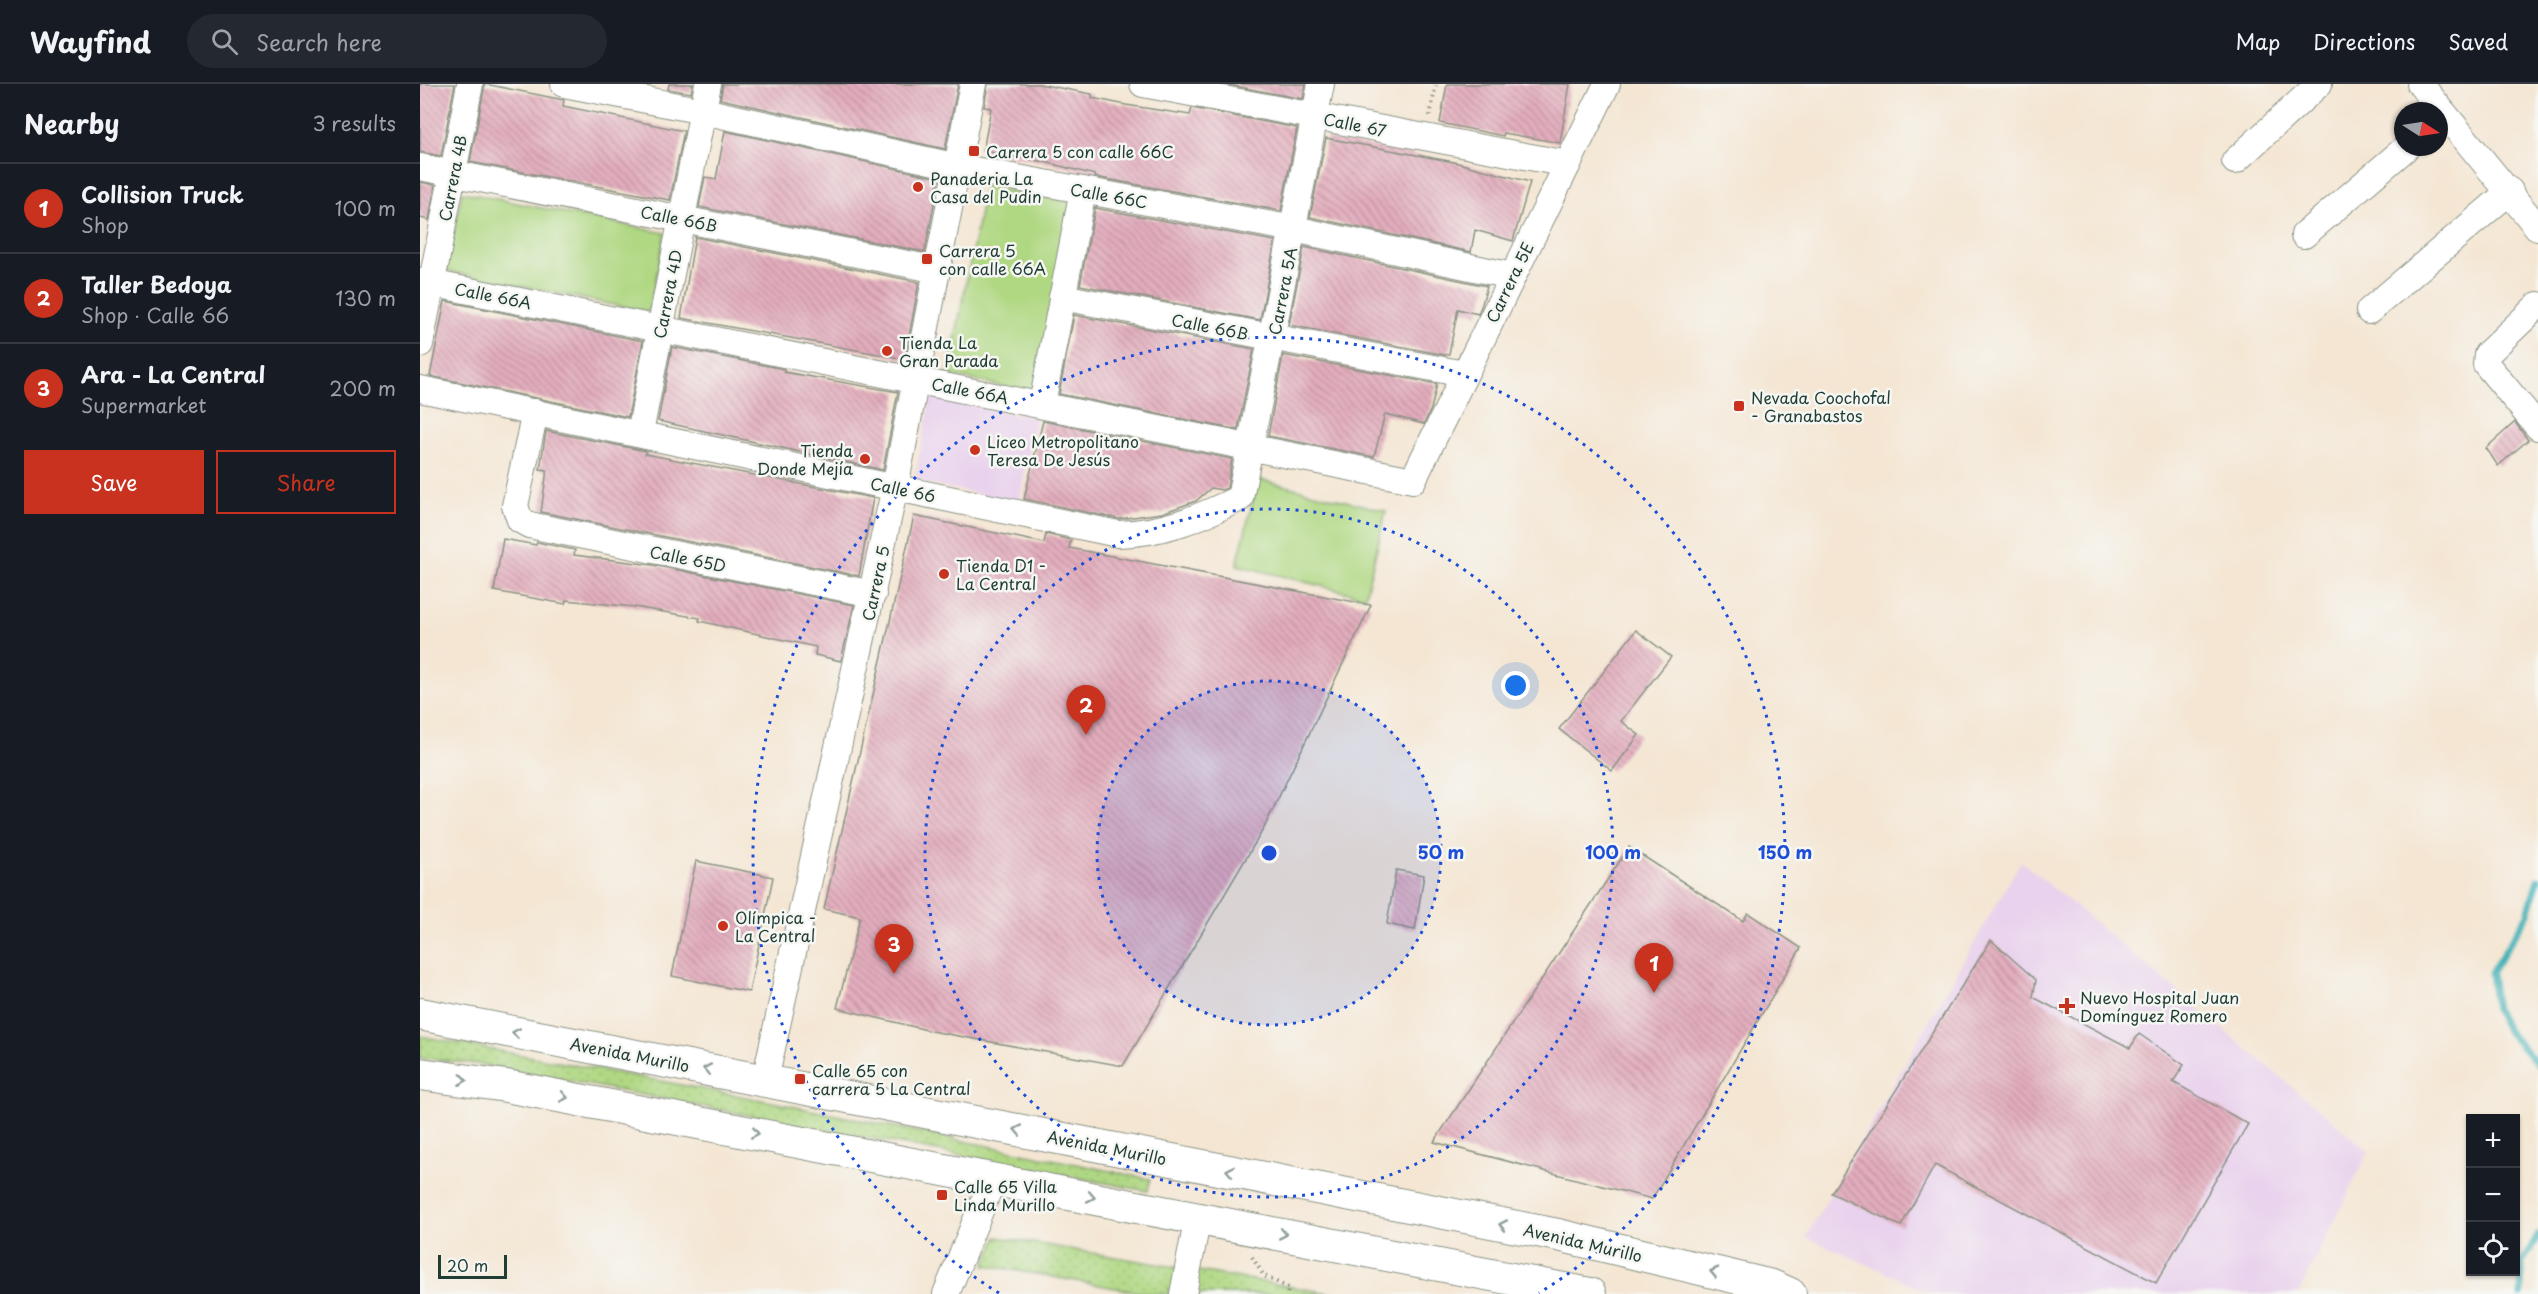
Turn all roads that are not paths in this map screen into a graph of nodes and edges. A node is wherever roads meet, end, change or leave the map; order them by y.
1 (471, 84) edge
2 (564, 84) edge
3 (708, 84) edge
4 (973, 84) edge
5 (1143, 84) edge
6 (1321, 84) edge
7 (1607, 84) edge
8 (2319, 84) edge
9 (2420, 84) edge
10 (2432, 102) edge
11 (703, 111) junction
12 (1315, 116) junction
13 (2448, 124) edge
14 (2396, 156) edge
15 (2235, 161) dead end
16 (1568, 164) junction
17 (420, 167) edge
18 (958, 167) junction
19 (453, 173) junction
20 (1083, 190) junction
21 (2510, 191) junction
22 (681, 219) junction
23 (2538, 228) edge
24 (1294, 229) junction
25 (2304, 235) dead end
26 (938, 270) junction
27 (1512, 276) junction
28 (426, 282) edge
29 (1062, 297) junction
30 (2538, 305) edge
31 (2369, 311) dead end
32 (660, 328) junction
33 (1273, 339) junction
34 (420, 344) edge
35 (1464, 374) junction
36 (917, 380) junction
37 (420, 389) edge
38 (1042, 404) junction
39 (535, 412) junction
40 (2538, 427) edge
41 (640, 433) junction
42 (1251, 446) junction
43 (1413, 480) joint
44 (895, 488) junction
45 (1240, 498) joint
46 (873, 594) junction
47 (420, 1014) edge
48 (420, 1074) edge
49 (765, 1080) junction
50 (1167, 1159) junction
51 (993, 1179) junction
52 (1157, 1209) junction
53 (1198, 1217) junction
54 (946, 1294) edge
55 (1183, 1294) edge
56 (1590, 1294) edge
57 (1790, 1294) edge

1 - 19 street, Carrera 4B
2 - 11 street, Calle 66C
3 - 11 street, Carrera 4D
4 - 18 street, Carrera 5
5 - 12 street, Calle 67
6 - 12 street, Carrera 5A
7 - 16 street, Carrera 5E
8 - 15 street
9 - 10 street
11 - 18 street, Calle 66C
11 - 22 street, Carrera 4D
12 - 16 street, Calle 67
12 - 24 street, Carrera 5A
13 - 21 street
14 - 25 street
16 - 27 street, Carrera 5E
17 - 19 street, Calle 66B
18 - 20 street, Calle 66C
18 - 26 street, Carrera 5
19 - 22 street, Calle 66B
19 - 28 street, Carrera 4B
20 - 24 street, Calle 66C
20 - 29 street
21 - 23 street
21 - 31 street
22 - 26 street, Calle 66B
22 - 32 street, Carrera 4D
24 - 27 street, Calle 66C
24 - 33 street, Carrera 5A
26 - 36 street, Carrera 5
27 - 35 street, Carrera 5E
28 - 32 street, Calle 66A
28 - 34 street, Carrera 4B
29 - 33 street, Calle 66B
29 - 38 street
30 - 40 street
32 - 36 street, Calle 66A
32 - 41 street, Carrera 4D
33 - 35 street, Calle 66B
33 - 42 street, Carrera 5A
35 - 43 street, Carrera 5E
36 - 38 street, Calle 66A
36 - 44 street, Carrera 5
37 - 39 street, Calle 66
38 - 42 street, Calle 66A
39 - 41 street, Calle 66
39 - 46 street, Calle 65D
41 - 44 street, Calle 66
42 - 43 street, Calle 66A
42 - 45 street, Carrera 5A
44 - 45 street, Calle 66
44 - 46 street, Carrera 5
46 - 49 street, Carrera 5
49 -> 47 main road, Avenida Murillo
48 -> 51 main road
50 -> 49 main road, Avenida Murillo
50 - 52 main road
57 -> 50 main road, Avenida Murillo
51 -> 52 main road
51 - 54 street
52 - 53 main road
53 - 55 street
53 -> 56 main road

